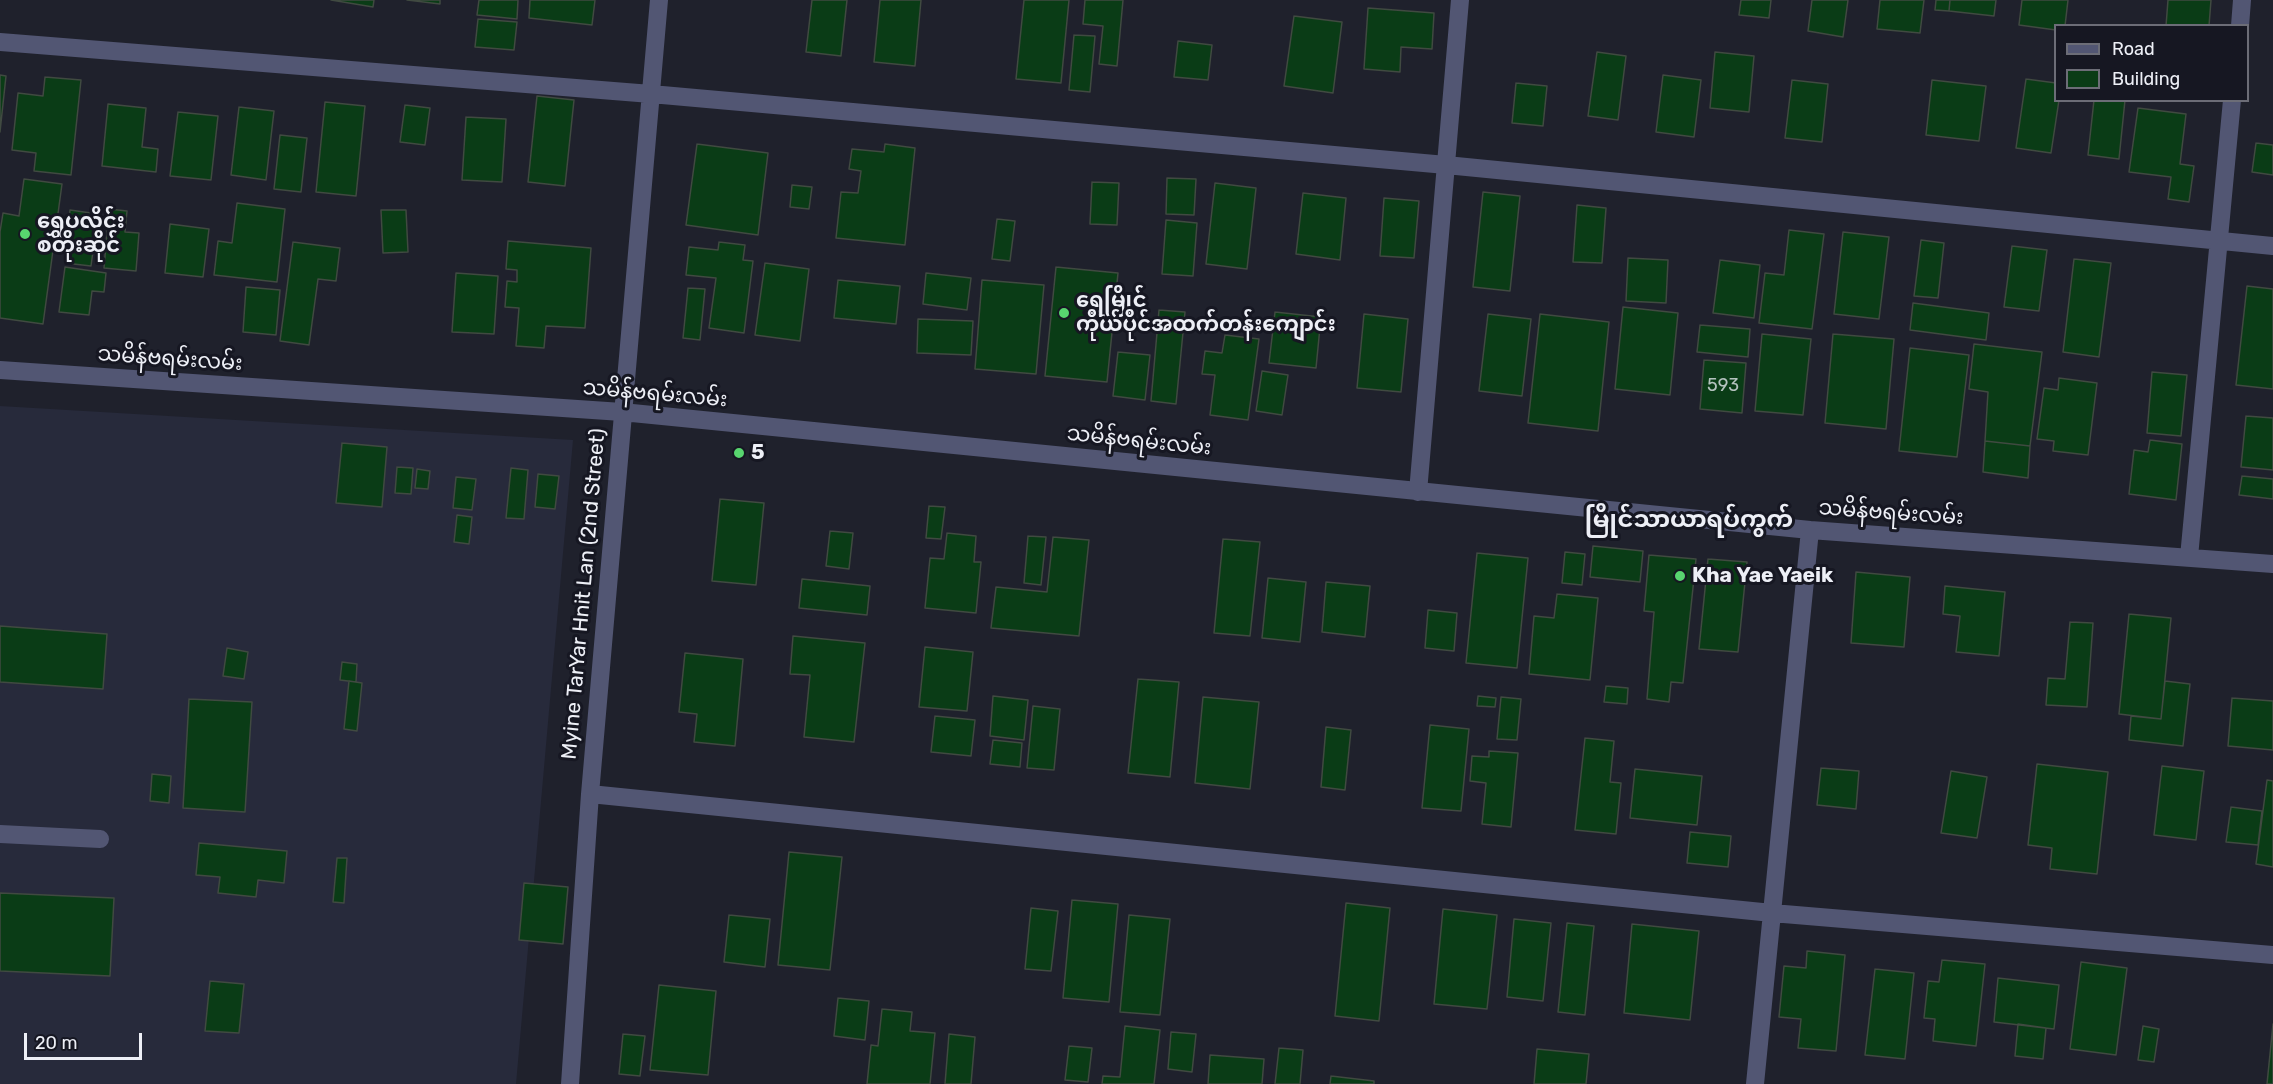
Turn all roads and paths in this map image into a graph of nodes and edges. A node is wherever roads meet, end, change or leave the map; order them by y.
1 (658, 0) edge
2 (1460, 0) edge
3 (2242, 0) edge
4 (2240, 24) edge
5 (0, 42) edge
6 (651, 94) junction
7 (2232, 102) edge
8 (1446, 165) junction
9 (2219, 241) junction
10 (2273, 246) edge
11 (0, 370) edge
12 (622, 412) junction
13 (1418, 492) junction
14 (1810, 530) junction
15 (2189, 557) junction
16 (2273, 564) edge
17 (590, 794) junction
18 (0, 834) edge
19 (100, 839) dead end
20 (1772, 913) junction
21 (2273, 955) edge
22 (570, 1084) edge
23 (1755, 1084) edge

1 - 6 street, Myine TarYar Hnit Lan (2nd Street)
2 - 8 street
3 - 4 street
5 - 6 street
6 - 8 street
6 - 12 street, Myine TarYar Hnit Lan (2nd Street)
7 - 9 street
8 - 9 street
8 - 13 street
9 - 10 street
9 - 15 street
11 - 12 street, သမိန်ဗရမ်းလမ်း
12 - 13 street, သမိန်ဗရမ်းလမ်း
12 - 17 street, Myine TarYar Hnit Lan (2nd Street)
13 - 14 street, သမိန်ဗရမ်းလမ်း
14 - 15 street, သမိန်ဗရမ်းလမ်း
14 - 20 street
15 - 16 street, သမိန်ဗရမ်းလမ်း
17 - 20 street
17 - 22 street, Myine TarYar Hnit Lan (2nd Street)
18 - 19 street
20 - 21 street
20 - 23 street

